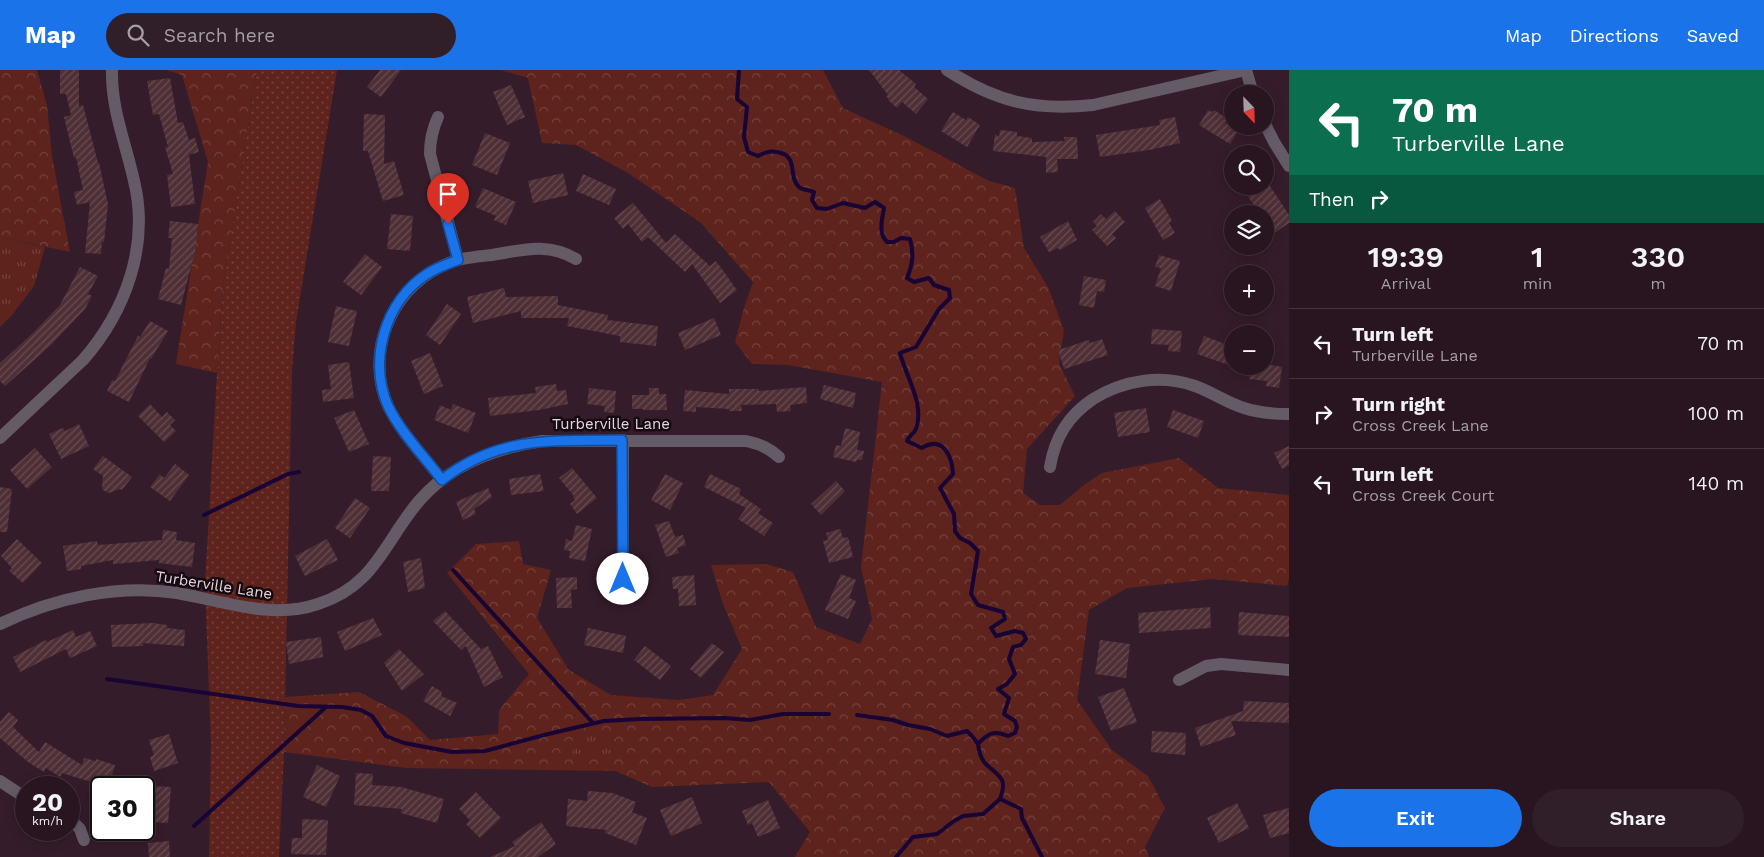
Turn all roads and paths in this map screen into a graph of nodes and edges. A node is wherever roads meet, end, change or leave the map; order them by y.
1 (112, 70) edge
2 (947, 70) edge
3 (1246, 70) edge
4 (1250, 85) edge
5 (438, 117) dead end
6 (1270, 135) edge
7 (1289, 166) edge
8 (576, 259) dead end
9 (458, 260) junction
10 (1289, 414) edge
11 (0, 438) edge
12 (622, 440) junction
13 (779, 457) dead end
14 (1050, 467) dead end
15 (442, 480) junction
16 (623, 579) dead end
17 (0, 622) edge
18 (1289, 670) edge
19 (1179, 680) dead end
20 (0, 781) edge
21 (15, 791) edge
22 (80, 829) edge
23 (84, 840) dead end

1 - 11 street
2 - 3 street
3 - 4 street
5 - 9 street
6 - 7 street
8 - 9 street
9 - 15 street
10 - 14 street
12 - 13 street, Turberville Lane
12 - 15 street, Turberville Lane
12 - 16 street
15 - 17 street, Turberville Lane
18 - 19 street
20 - 21 street
22 - 23 street

